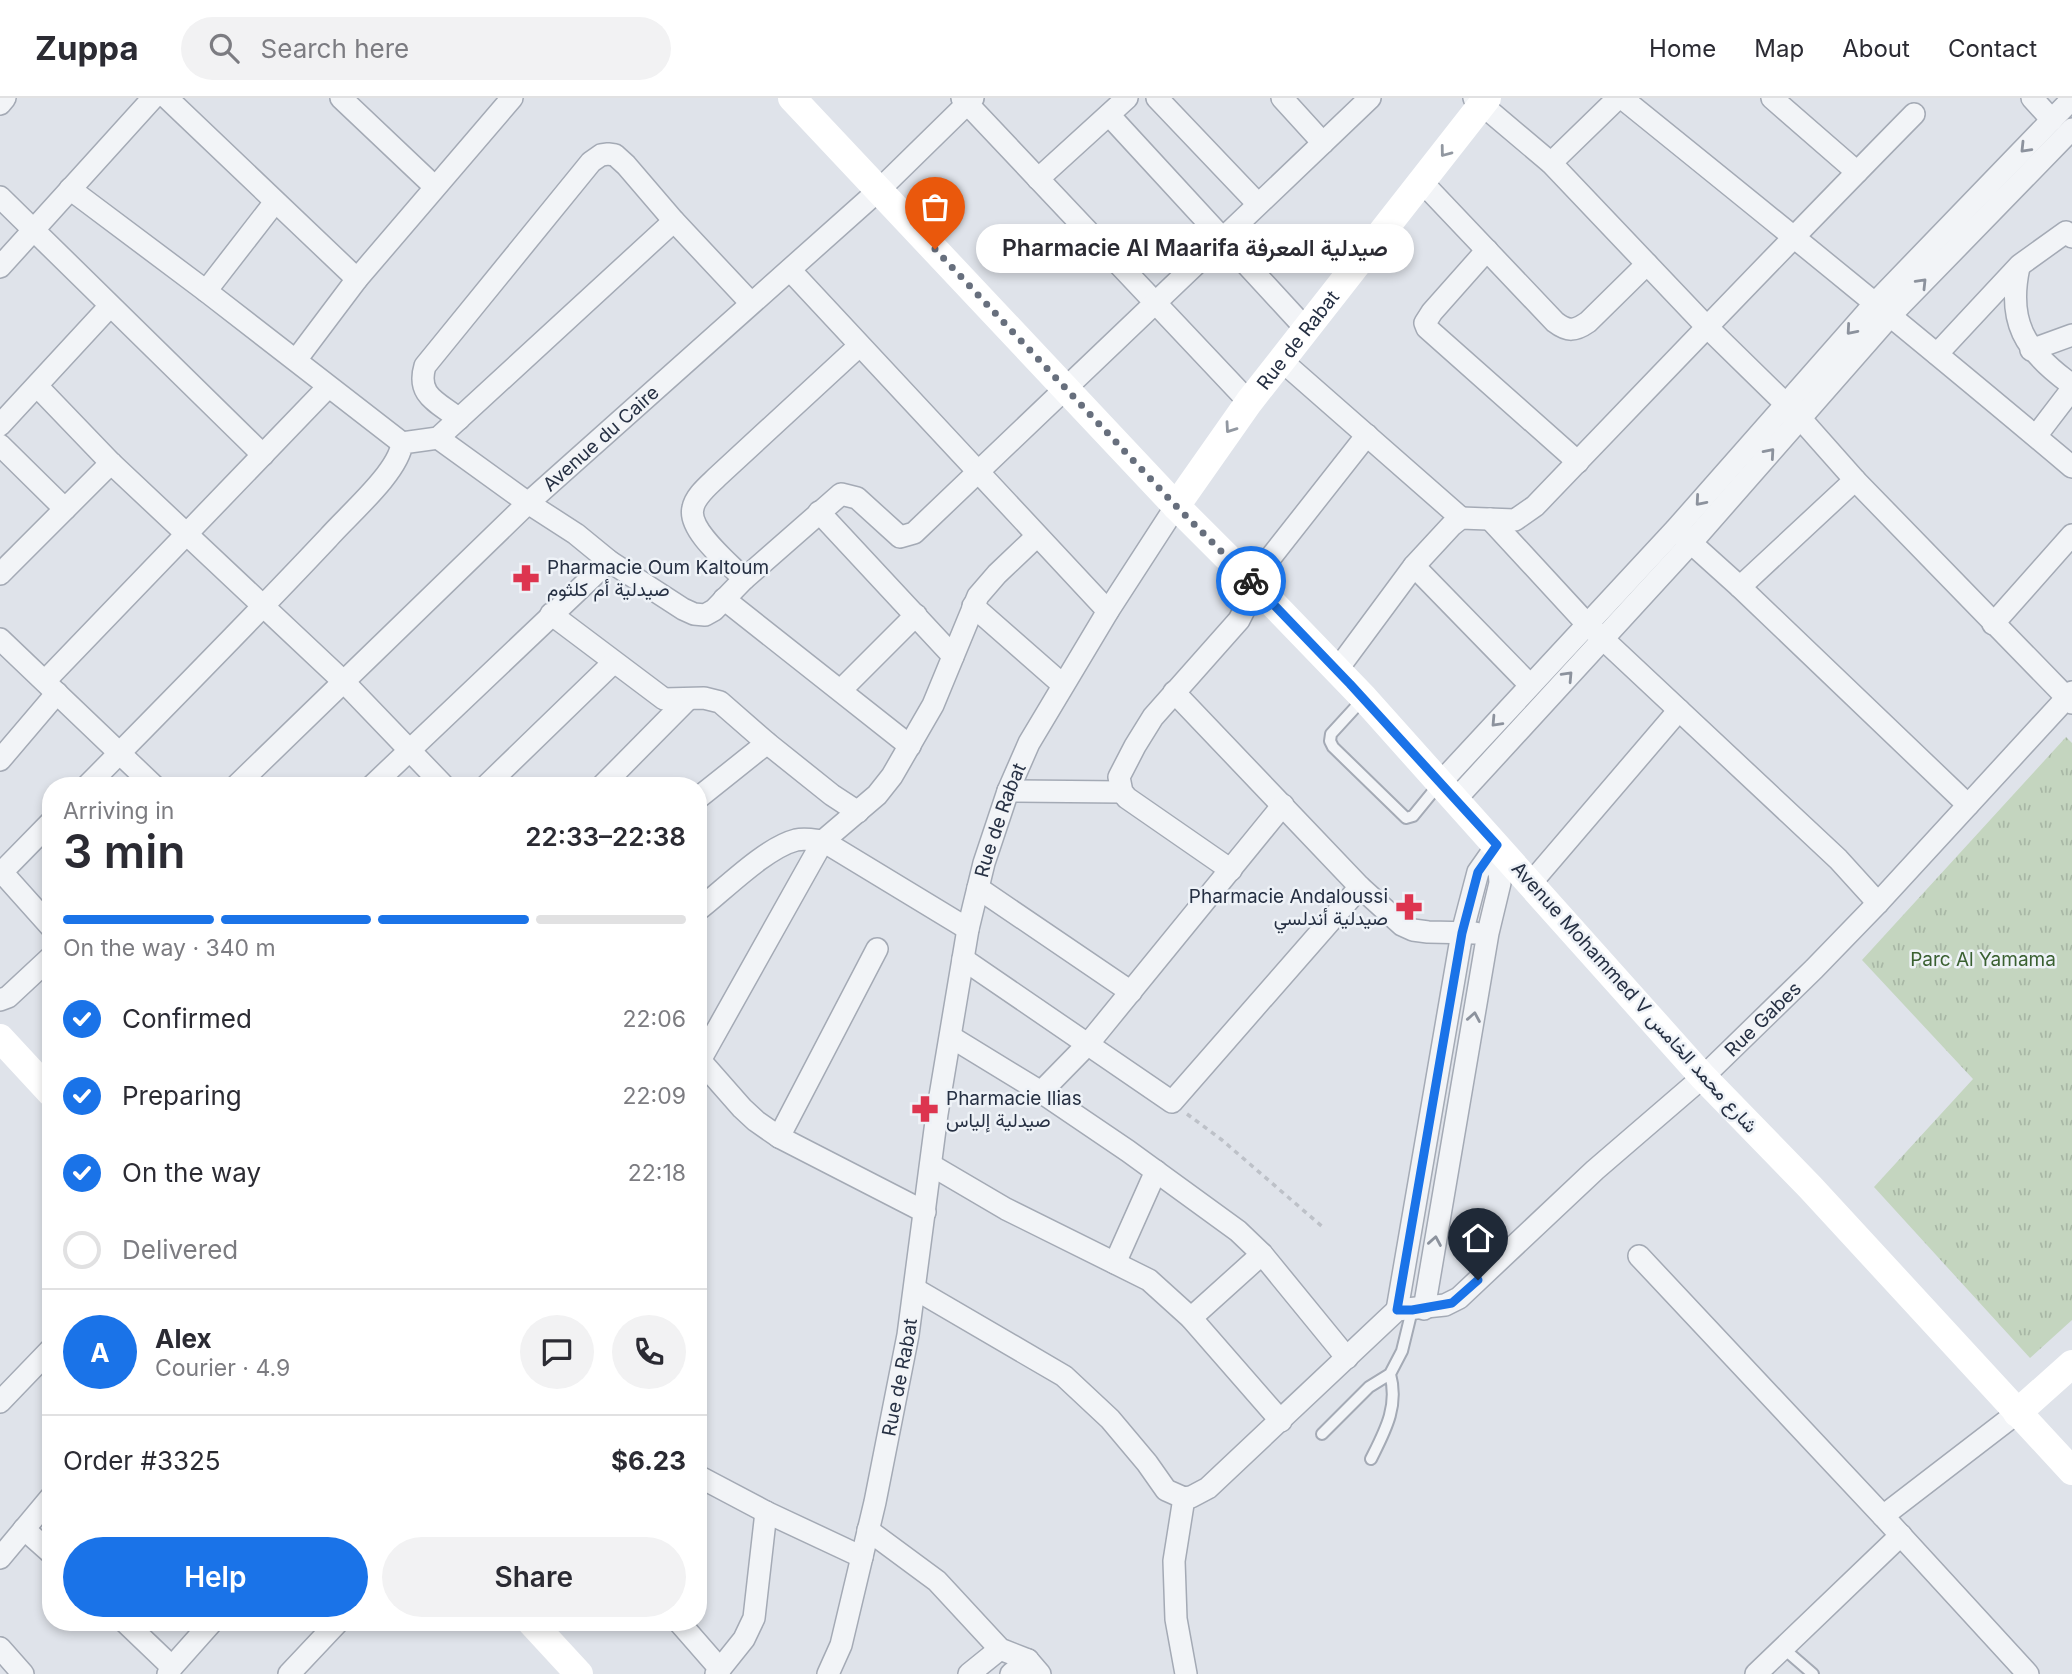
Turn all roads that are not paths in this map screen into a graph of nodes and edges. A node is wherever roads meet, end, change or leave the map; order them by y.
1 (5, 98) edge
2 (153, 98) edge
3 (167, 98) edge
4 (341, 98) edge
5 (512, 98) edge
6 (792, 98) edge
7 (1127, 98) edge
8 (1157, 98) edge
9 (1282, 98) edge
10 (1370, 98) edge
11 (1620, 98) edge
12 (1772, 98) edge
13 (2032, 98) edge
14 (2072, 99) edge
15 (967, 100) edge
16 (1481, 100) edge
17 (0, 104) edge
18 (1914, 114) dead end
19 (1109, 115) junction
20 (2052, 120) junction
21 (2072, 129) edge
22 (1323, 143) junction
23 (1551, 163) junction
24 (1857, 172) junction
25 (1038, 179) junction
26 (1422, 182) junction
27 (435, 187) junction
28 (70, 189) junction
29 (879, 190) junction
30 (0, 197) edge
31 (275, 202) junction
32 (1258, 204) junction
33 (674, 221) junction
34 (35, 230) junction
35 (2070, 233) edge
36 (1222, 238) junction
37 (1794, 239) junction
38 (1487, 250) junction
39 (1647, 264) junction
40 (2020, 265) junction
41 (0, 267) edge
42 (790, 270) junction
43 (357, 279) junction
44 (206, 291) junction
45 (750, 302) junction
46 (1154, 302) junction
47 (110, 306) junction
48 (1883, 308) junction
49 (1706, 326) junction
50 (1307, 330) junction
51 (2072, 335) edge
52 (859, 346) junction
53 (2031, 350) junction
54 (1937, 354) junction
55 (296, 360) junction
56 (1282, 361) junction
57 (37, 386) junction
58 (328, 387) junction
59 (1065, 388) junction
60 (2072, 389) edge
61 (1249, 402) junction
62 (1792, 411) junction
63 (459, 419) junction
64 (0, 424) edge
65 (1367, 435) junction
66 (2036, 436) junction
67 (439, 438) junction
68 (402, 443) junction
69 (0, 445) edge
70 (263, 455) junction
71 (1578, 462) junction
72 (111, 463) junction
73 (2072, 467) edge
74 (978, 471) junction
75 (1855, 480) junction
76 (528, 503) junction
77 (1176, 506) junction
78 (65, 509) junction
79 (820, 512) junction
80 (1461, 518) junction
81 (1490, 519) junction
82 (186, 532) junction
83 (2072, 535) edge
84 (1037, 536) junction
85 (1683, 536) junction
86 (609, 561) junction
87 (1414, 566) junction
88 (0, 574) edge
89 (744, 579) junction
90 (1255, 585) junction
91 (1740, 587) junction
92 (724, 599) junction
93 (265, 606) junction
94 (973, 606) junction
95 (1108, 611) junction
96 (551, 614) junction
97 (916, 615) junction
98 (1587, 624) junction
99 (1993, 624) junction
100 (0, 639) edge
101 (1602, 639) junction
102 (953, 656) junction
103 (613, 663) junction
104 (1337, 670) junction
105 (344, 682) junction
106 (1063, 685) junction
107 (1530, 685) junction
108 (51, 687) junction
109 (841, 690) junction
110 (1174, 692) junction
111 (1364, 698) junction
112 (2070, 698) edge
113 (687, 700) junction
114 (1679, 710) junction
115 (767, 743) junction
116 (910, 746) junction
117 (410, 750) junction
118 (120, 752) junction
119 (0, 760) edge
120 (96, 777) edge
121 (146, 777) edge
122 (245, 777) edge
123 (382, 777) edge
124 (436, 777) edge
125 (495, 777) edge
126 (612, 777) edge
127 (1448, 790) junction
128 (707, 791) edge
129 (1008, 791) junction
130 (1122, 792) junction
131 (1283, 805) junction
132 (1968, 805) junction
133 (858, 812) junction
134 (42, 831) edge
135 (823, 841) junction
136 (1497, 845) junction
137 (1231, 870) junction
138 (1, 871) edge
139 (1531, 883) junction
140 (1360, 887) junction
141 (978, 888) junction
142 (707, 903) edge
143 (1878, 903) junction
144 (42, 918) edge
145 (968, 929) junction
146 (1462, 933) junction
147 (1489, 933) junction
148 (877, 949) dead end
149 (963, 959) junction
150 (42, 965) edge
151 (1131, 992) junction
152 (4, 998) edge
153 (0, 1017) edge
154 (951, 1037) junction
155 (0, 1038) edge
156 (1088, 1044) junction
157 (707, 1047) edge
158 (707, 1070) edge
159 (1703, 1077) junction
160 (42, 1083) edge
161 (1041, 1092) junction
162 (779, 1137) junction
163 (931, 1165) junction
164 (1156, 1171) junction
165 (925, 1212) junction
166 (1262, 1254) junction
167 (1639, 1256) dead end
168 (1115, 1263) junction
169 (915, 1289) junction
170 (1411, 1310) junction
171 (1191, 1318) junction
172 (42, 1358) edge
173 (1347, 1358) junction
174 (2072, 1364) edge
175 (1390, 1374) junction
176 (0, 1402) edge
177 (2017, 1413) junction
178 (1282, 1421) junction
179 (1322, 1434) dead end
180 (1371, 1459) dead end
181 (2072, 1471) edge
182 (707, 1483) edge
183 (1184, 1498) junction
184 (42, 1507) edge
185 (766, 1512) junction
186 (1883, 1516) junction
187 (24, 1529) junction
188 (869, 1530) junction
189 (1901, 1535) junction
190 (42, 1545) edge
191 (862, 1557) junction
192 (0, 1558) edge
193 (133, 1631) edge
194 (204, 1631) edge
195 (330, 1631) edge
196 (541, 1631) edge
197 (686, 1631) edge
198 (0, 1648) edge
199 (1783, 1648) junction
200 (1000, 1649) junction
201 (1034, 1667) edge
202 (170, 1671) edge
203 (718, 1671) edge
204 (23, 1674) edge
205 (289, 1674) edge
206 (579, 1674) edge
207 (828, 1674) edge
208 (970, 1674) edge
209 (1011, 1674) edge
210 (1186, 1674) edge
211 (1756, 1674) edge
212 (1813, 1674) edge
213 (2028, 1674) edge

1 - 17 street
2 - 28 street
3 - 31 street
4 - 27 street
5 - 27 street
6 - 29 main road, Avenue Mohammed V شارع محمد الخامس
7 - 19 street
8 - 32 street
9 - 22 street
10 - 22 street
11 - 23 street
11 - 37 street
12 - 24 street
13 - 20 street
14 - 20 street
15 - 25 street
15 - 29 street, Avenue du Caire
16 - 23 street
16 -> 26 main road, Rue de Rabat
18 - 24 street
19 - 25 street
19 - 36 street
20 -> 48 street
48 -> 21 street
22 - 32 street
23 - 39 street
24 - 37 street
25 - 46 street
26 - 38 street
26 - 50 main road, Rue de Rabat
27 - 43 street
28 - 34 street
28 - 44 street
29 - 42 street, Avenue du Caire
29 - 59 main road, Avenue Mohammed V شارع محمد الخامس
30 - 34 street
31 - 43 street
31 - 44 street
32 - 36 street
33 - 45 street
33 - 63 street
33 - 63 street
34 - 41 street
34 - 47 street
35 - 40 street
36 - 46 street
36 - 50 street
37 - 48 street
37 - 49 street
38 - 39 street
38 - 71 street
39 - 49 street
40 - 53 street
40 - 54 street
42 - 45 street, Avenue du Caire
42 - 52 street
43 - 55 street
44 - 55 street
45 - 76 street, Avenue du Caire
46 - 59 street
46 - 61 street
47 - 57 street
47 - 70 street
48 - 54 street
48 - 62 street
49 - 62 street
49 - 71 street
50 - 56 main road, Rue de Rabat
51 - 53 street
52 - 74 street
52 - 89 street
53 - 60 street
54 - 66 street
55 - 58 street
56 - 61 main road, Rue de Rabat
56 - 65 street
57 - 64 street
57 - 72 street
58 - 68 street
58 - 70 street
59 - 74 street
59 - 77 main road, Avenue Mohammed V شارع محمد الخامس
60 - 66 street
61 -> 77 main road, Rue de Rabat
62 - 75 street
62 - 85 street
63 - 67 street
65 - 80 street
65 - 90 street
66 - 73 street
67 - 68 street
67 - 76 street
68 - 93 street
69 - 78 street
70 - 82 street
71 - 81 street
72 - 78 street
72 - 82 street
74 - 79 street
74 - 84 street
75 - 91 street
75 - 99 street
76 - 86 street
76 - 105 street, Avenue du Caire
77 - 90 main road, Avenue Mohammed V شارع محمد الخامس
77 - 95 street, Rue de Rabat
78 - 88 street
79 - 89 street
79 - 97 street
80 - 81 street
80 - 87 street
81 - 98 street
82 - 93 street
82 - 108 street
83 - 99 street
84 - 94 street
84 - 95 street
85 - 91 street
85 - 98 street
85 - 101 street
86 - 92 street
86 - 96 street
87 - 104 street
87 - 107 street
89 - 92 street
90 - 104 main road, Avenue Mohammed V شارع محمد الخامس
90 - 110 street
91 - 132 street
92 - 109 street
93 - 105 street
93 - 118 street
94 - 102 street
94 - 106 street
95 - 106 street, Rue de Rabat
96 - 103 street
96 - 117 street
97 - 102 street
97 - 109 street
98 - 101 street
98 - 107 street
99 - 112 street
100 - 108 street
101 - 114 street
127 -> 101 street
102 - 116 street
103 - 113 street
103 - 125 street
104 - 111 main road, Avenue Mohammed V شارع محمد الخامس
105 - 117 street
105 - 122 street, Avenue du Caire
106 - 129 street, Rue de Rabat
107 -> 127 street
108 - 118 street
108 - 119 street
109 - 116 street
110 - 130 street
110 - 131 street
111 - 127 main road, Avenue Mohammed V شارع محمد الخامس
111 - 127 lane
112 - 132 street, Rue Gabes
113 - 115 street
113 - 126 street
114 - 139 street
114 - 143 street
115 - 128 street
115 - 133 street
116 - 133 street
117 - 123 street
117 - 124 street
118 - 120 street
118 - 121 street
127 - 136 main road, Avenue Mohammed V شارع محمد الخامس
129 - 130 street
129 - 141 street, Rue de Rabat
130 - 137 street
131 - 137 street
131 - 140 street
132 - 143 street, Rue Gabes
133 - 135 street
134 - 138 street
135 - 142 street
135 - 145 street
135 - 157 street
136 - 139 main road, Avenue Mohammed V شارع محمد الخامس
136 - 146 street
136 - 147 street
137 - 151 street
138 - 144 street
139 - 159 main road, Avenue Mohammed V شارع محمد الخامس
140 - 146 street
140 - 156 street
141 - 145 street, Rue de Rabat
141 - 151 street
143 - 159 street, Rue Gabes
145 - 149 street, Rue de Rabat
146 - 147 street
146 - 170 street
170 -> 147 street
148 - 162 street
149 - 154 street, Rue de Rabat
149 - 156 street
150 - 152 street
151 - 156 street
152 - 153 street
154 - 161 street
154 - 163 street, Rue de Rabat
155 - 160 main road
156 - 161 street
158 - 162 street
159 - 170 street, Rue Gabes
159 - 177 main road, Avenue Mohammed V شارع محمد الخامس
161 - 164 street
162 - 165 street
163 - 165 street, Rue de Rabat
163 - 168 street
164 - 166 street
164 - 168 street
165 - 169 street, Rue de Rabat
166 - 171 street
166 - 173 street
167 - 186 street
168 - 171 street
169 - 183 street
169 - 188 street, Rue de Rabat
170 - 173 street
170 - 175 lane
171 - 178 street
172 - 176 street
173 - 178 street
174 - 177 main road
175 - 179 lane
175 - 180 lane
177 - 181 main road, Avenue Mohammed V شارع محمد الخامس
177 - 186 street
178 - 183 street
182 - 185 street
183 - 210 street
184 - 187 street
185 - 191 street
185 - 203 street
186 - 189 street
187 - 190 street
187 - 192 street
188 - 191 street, Rue de Rabat
188 - 200 street
189 - 199 street
189 - 213 street
191 - 207 street, Rue de Rabat
193 - 202 street
194 - 202 street
195 - 205 street
196 - 206 main road
197 - 203 street
198 - 204 street
199 - 211 street
199 - 212 lane
200 - 201 street
200 - 208 street
201 - 209 street

